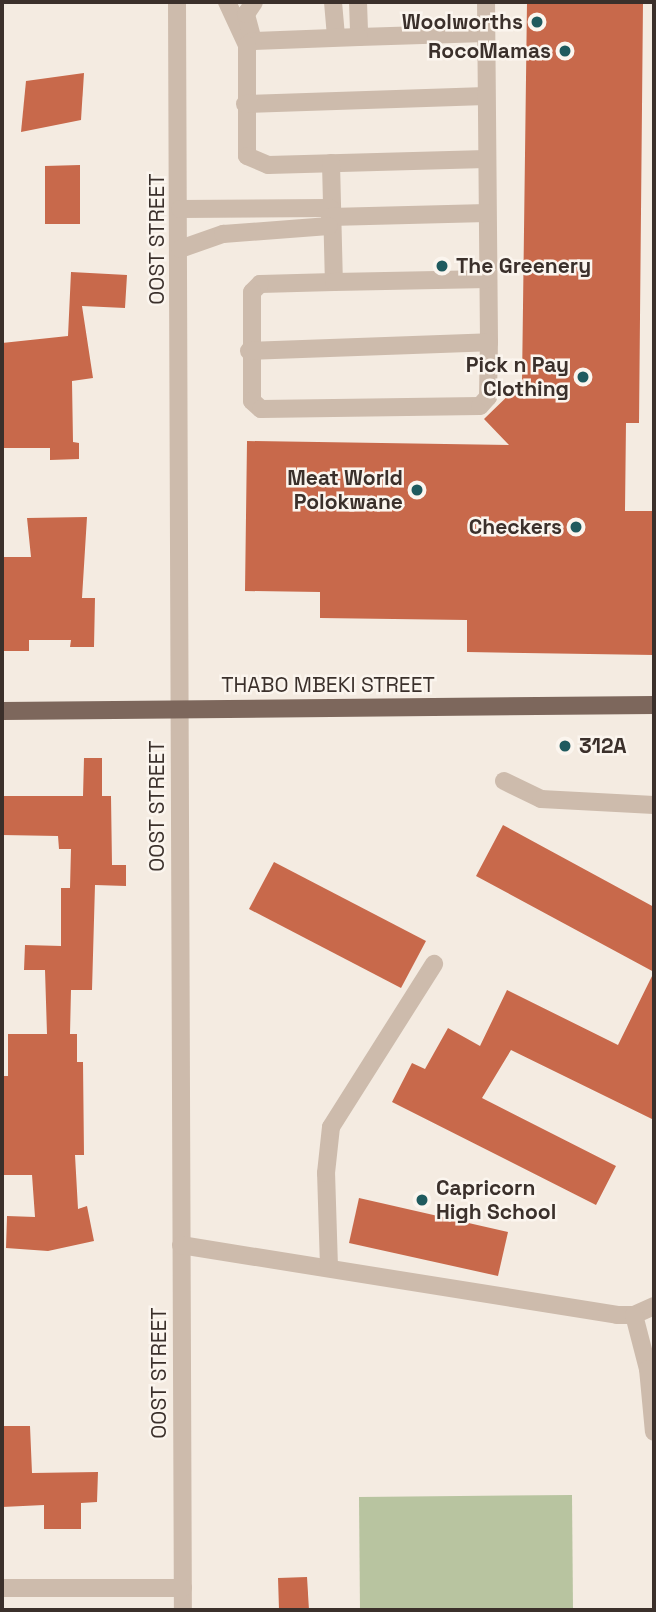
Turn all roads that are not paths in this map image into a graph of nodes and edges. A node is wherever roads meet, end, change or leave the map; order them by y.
1 (177, 2) edge
2 (227, 2) edge
3 (254, 2) edge
4 (333, 2) edge
5 (358, 2) edge
6 (486, 2) edge
7 (486, 33) junction
8 (336, 37) junction
9 (359, 37) junction
10 (250, 43) junction
11 (486, 96) junction
12 (245, 104) junction
13 (486, 159) junction
14 (331, 163) junction
15 (180, 209) junction
16 (487, 213) junction
17 (330, 217) junction
18 (180, 249) junction
19 (488, 279) junction
20 (334, 282) junction
21 (489, 342) junction
22 (249, 351) junction
23 (654, 705) edge
24 (179, 709) junction
25 (2, 711) edge
26 (504, 781) dead end
27 (654, 805) edge
28 (434, 964) dead end
29 (181, 1245) junction
30 (329, 1267) junction
31 (654, 1306) edge
32 (634, 1315) junction
33 (654, 1432) edge
34 (2, 1588) edge
35 (183, 1588) junction
36 (183, 1610) edge

1 - 15 street, OOST STREET
2 - 10 street
3 - 10 street
4 - 8 street
5 - 9 street
6 - 7 street
7 - 9 street
7 - 11 street
8 - 9 street
8 - 10 street
10 - 12 street
11 - 12 street
11 - 13 street
12 - 14 street
13 - 14 street
13 - 16 street
14 - 17 street
15 - 17 street
15 - 18 street, OOST STREET
16 - 17 street
16 - 19 street
17 - 18 street
17 - 20 street
18 - 24 street, OOST STREET
19 - 20 street
19 - 21 street
20 - 22 street
21 - 22 street
21 - 22 street
23 - 24 main road, THABO MBEKI STREET
24 - 25 main road, THABO MBEKI STREET
24 - 29 street, OOST STREET
26 - 27 street
28 - 30 street
29 - 30 street
29 - 35 street, OOST STREET
30 - 32 street
31 - 32 street
32 - 33 street
34 - 35 street
35 - 36 street, OOST STREET

